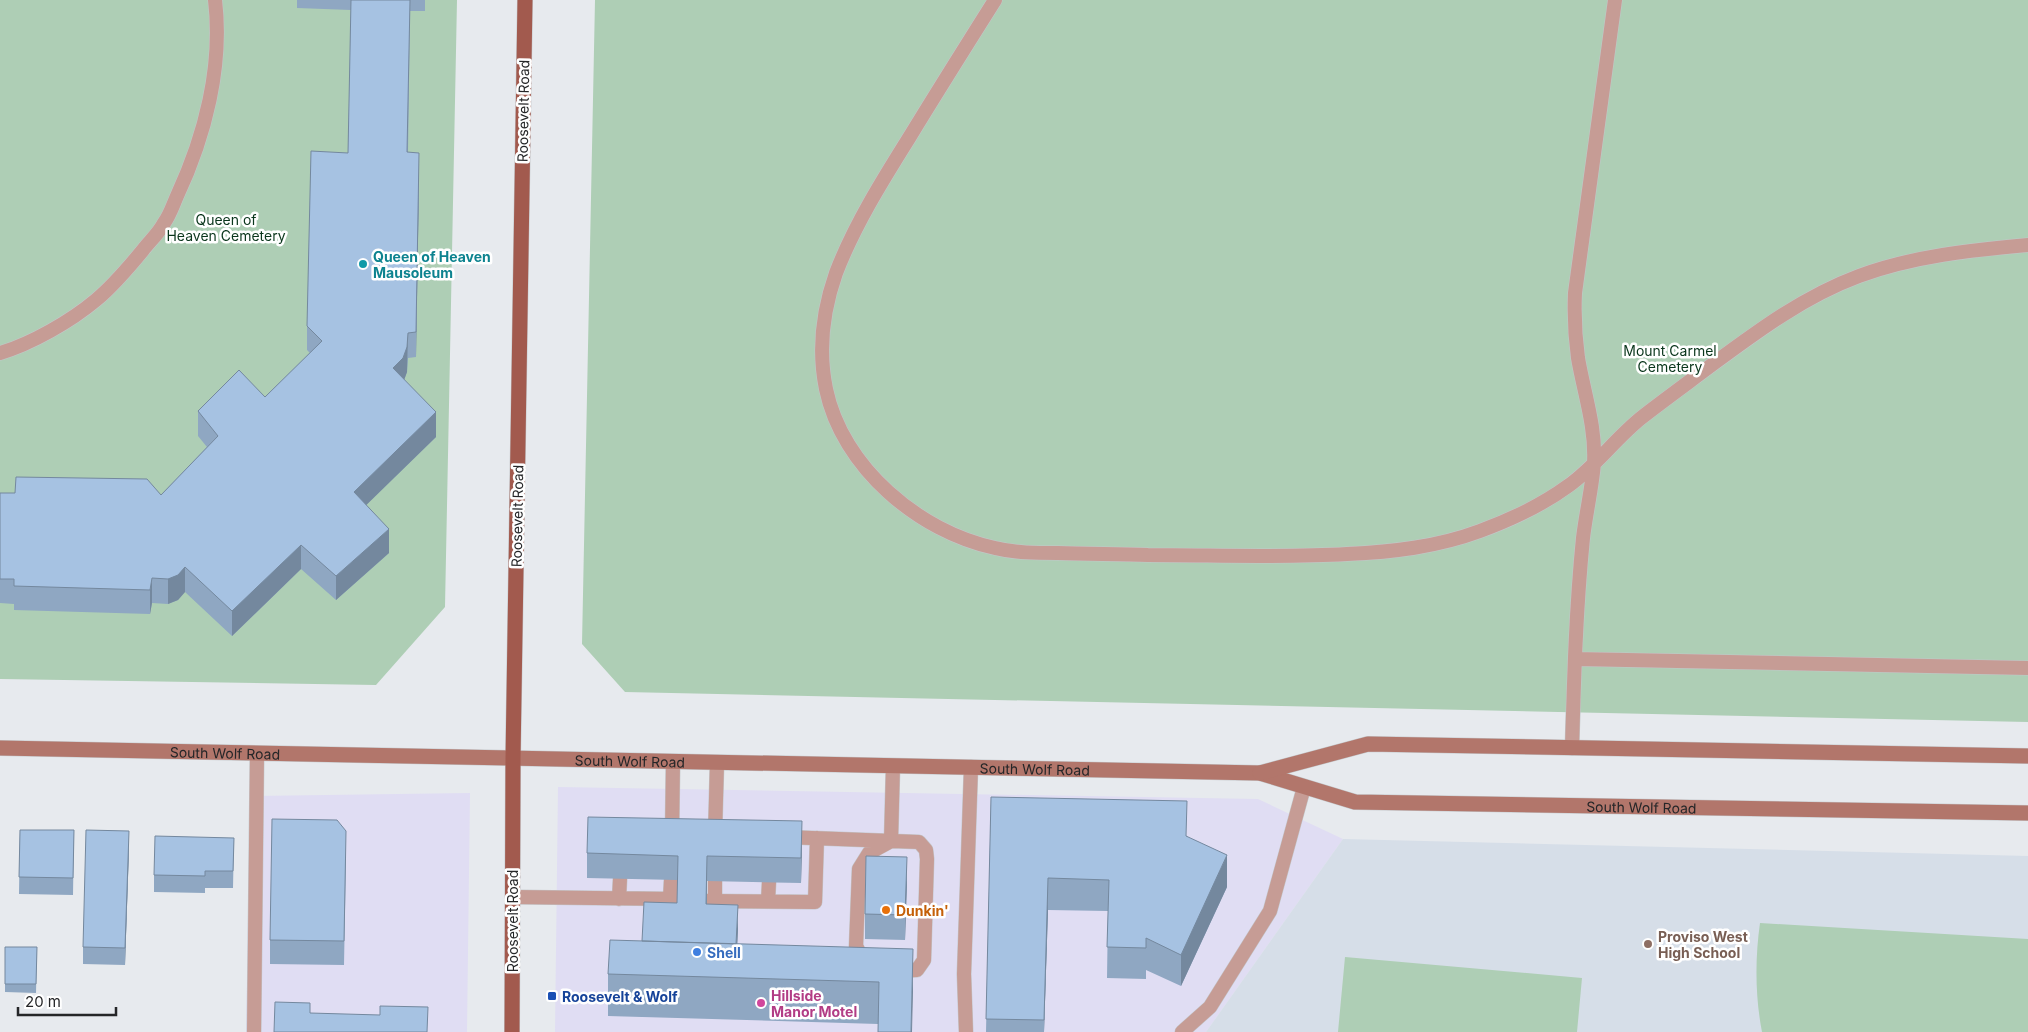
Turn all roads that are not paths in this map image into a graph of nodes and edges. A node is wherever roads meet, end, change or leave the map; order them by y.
1 (215, 0) edge
2 (525, 0) edge
3 (995, 0) edge
4 (1615, 0) edge
5 (2028, 245) edge
6 (0, 353) edge
7 (1594, 463) junction
8 (1575, 659) junction
9 (2028, 668) edge
10 (0, 748) edge
11 (1572, 748) junction
12 (257, 754) junction
13 (2028, 756) edge
14 (513, 759) junction
15 (673, 762) junction
16 (718, 763) junction
17 (893, 766) junction
18 (971, 767) junction
19 (1260, 773) junction
20 (1304, 786) junction
21 (2028, 813) edge
22 (656, 833) edge
23 (734, 836) edge
24 (770, 837) edge
25 (672, 838) junction
26 (817, 838) junction
27 (716, 840) junction
28 (891, 840) junction
29 (620, 879) dead end
30 (671, 880) edge
31 (715, 881) dead end
32 (769, 882) dead end
33 (512, 897) junction
34 (619, 899) junction
35 (768, 901) junction
36 (254, 1032) edge
37 (512, 1032) edge
38 (966, 1032) edge
39 (1182, 1032) edge

1 - 6 lane
2 - 14 main road, Roosevelt Road
3 - 7 lane
4 - 7 lane
5 - 7 lane
7 - 8 lane
8 - 9 lane
8 - 11 lane
10 - 12 main road, South Wolf Road
11 - 13 main road, South Wolf Road
11 - 19 main road, South Wolf Road
12 - 14 main road, South Wolf Road
12 - 36 lane
14 - 15 main road, South Wolf Road
14 - 33 main road, Roosevelt Road
15 - 16 main road, South Wolf Road
15 - 25 lane
16 - 17 main road, South Wolf Road
16 - 27 lane
17 - 18 main road, South Wolf Road
17 - 28 lane
18 - 19 main road, South Wolf Road
18 - 38 lane
19 - 20 main road, South Wolf Road
20 - 21 main road, South Wolf Road
20 - 39 lane
22 - 25 lane
23 - 27 lane
24 - 26 lane
25 - 27 lane
26 - 28 lane
26 - 35 lane
28 - 28 lane
29 - 34 lane
30 - 34 lane
31 - 35 lane
32 - 35 lane
33 - 34 lane
33 - 37 main road, Roosevelt Road

